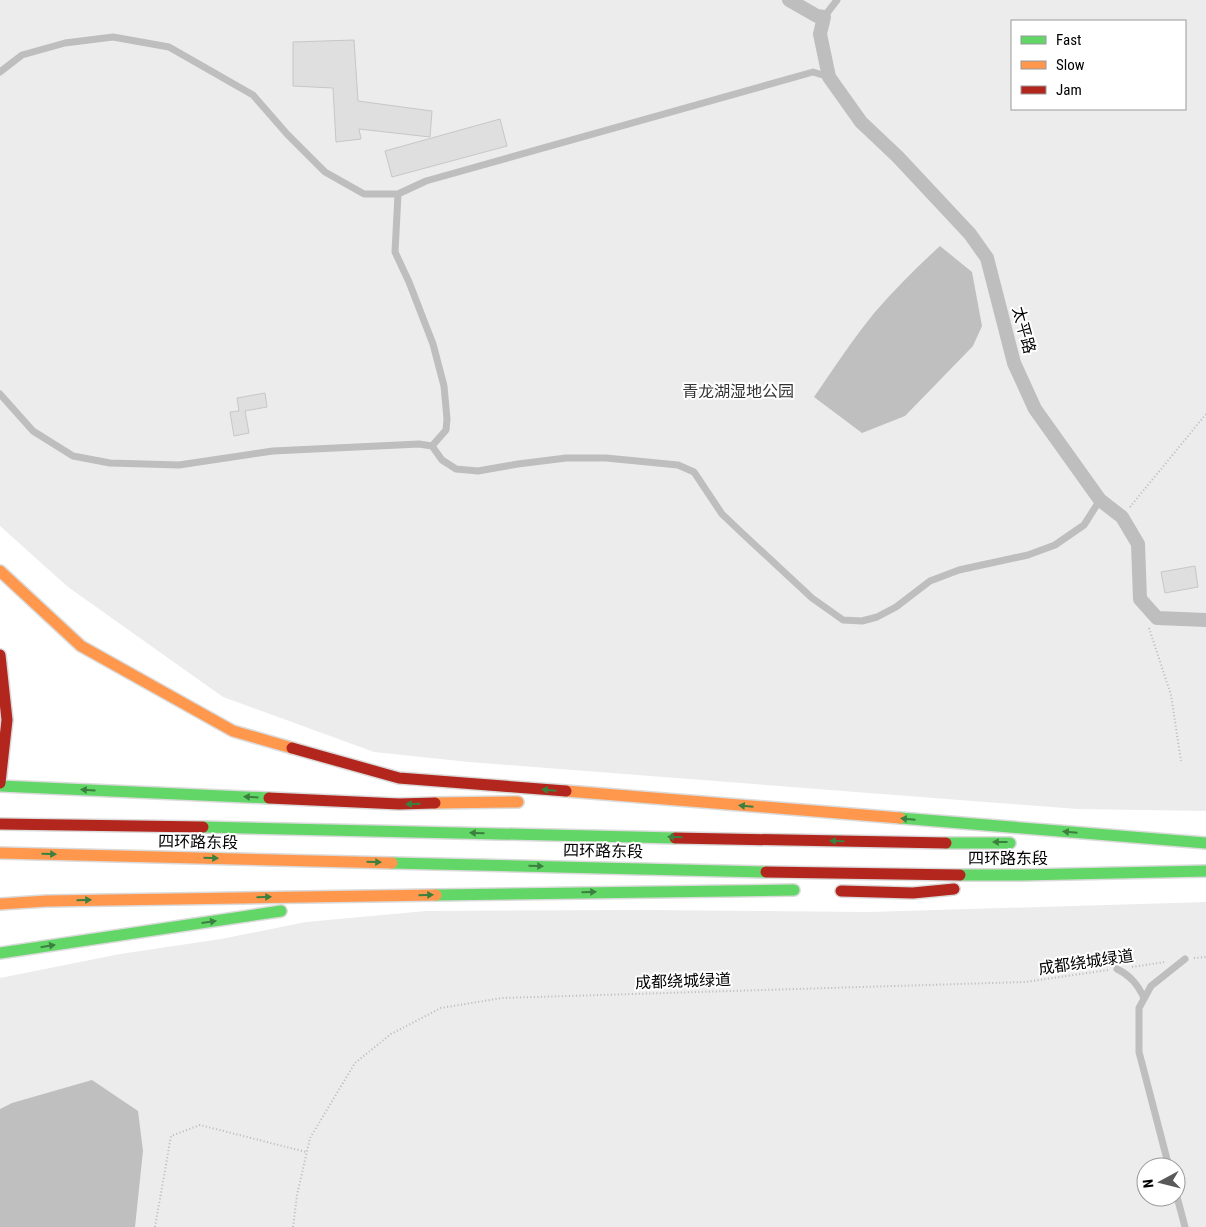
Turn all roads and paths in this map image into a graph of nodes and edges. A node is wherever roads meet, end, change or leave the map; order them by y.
1 (789, 0) edge
2 (837, 0) edge
3 (824, 18) junction
4 (0, 72) edge
5 (829, 77) junction
6 (398, 194) junction
7 (0, 394) edge
8 (1206, 414) edge
9 (432, 446) junction
10 (1100, 500) junction
11 (1122, 517) junction
12 (0, 571) edge
13 (1206, 620) edge
14 (1149, 626) dead end
15 (0, 655) edge
16 (1181, 760) dead end
17 (0, 784) edge
18 (672, 800) junction
19 (526, 802) dead end
20 (555, 802) dead end
21 (0, 824) edge
22 (1021, 843) dead end
23 (1060, 843) dead end
24 (1206, 843) edge
25 (0, 853) edge
26 (1206, 871) edge
27 (1108, 873) junction
28 (981, 886) dead end
29 (962, 888) dead end
30 (808, 891) dead end
31 (828, 891) dead end
32 (404, 895) junction
33 (0, 904) edge
34 (0, 953) edge
35 (1206, 956) edge
36 (1185, 959) junction
37 (1117, 969) junction
38 (1144, 998) junction
39 (307, 1152) junction
40 (1166, 1157) edge
41 (1180, 1207) edge
42 (155, 1227) edge
43 (293, 1227) edge
44 (1185, 1227) edge

1 - 3 street
2 - 3 lane
3 - 5 street, 太平路
4 - 6 lane
5 - 6 lane
5 - 10 street, 太平路
6 - 9 lane
7 - 9 lane
8 - 11 path
9 - 10 lane
10 - 11 street, 太平路
11 - 13 street, 太平路
18 -> 12 highway
14 - 16 path
15 - 17 highway
19 -> 17 highway
18 - 20 highway
24 -> 18 highway
22 -> 21 highway, 四环路东段
23 - 24 highway, 四环路东段
25 -> 27 highway, 四环路东段
26 - 27 highway, 四环路东段
27 - 28 highway
29 - 31 highway
32 -> 30 highway
33 -> 32 highway
34 -> 32 highway
35 - 36 path, 成都绕城绿道
36 - 37 path, 成都绕城绿道
36 - 38 lane
37 - 38 lane
37 - 39 path, 成都绕城绿道
38 - 40 lane
39 - 42 path
39 - 43 path, 成都绕城绿道
41 - 44 lane

